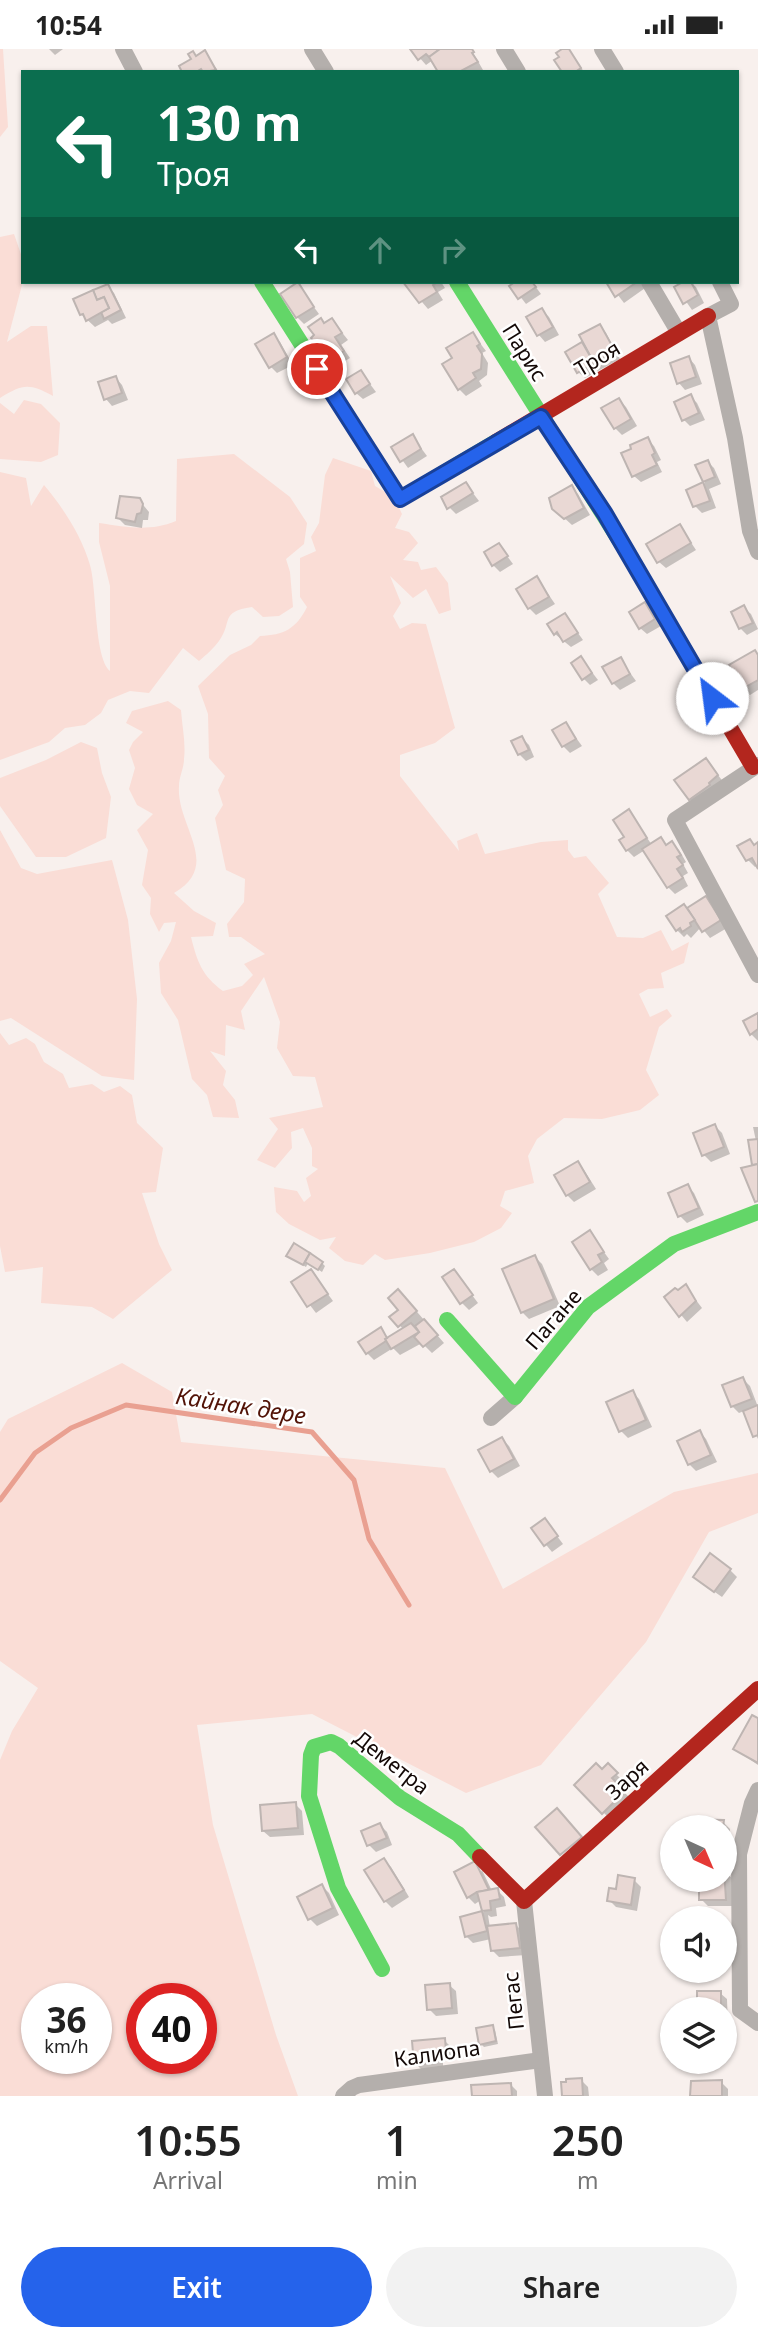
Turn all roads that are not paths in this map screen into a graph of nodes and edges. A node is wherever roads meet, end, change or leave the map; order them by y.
1 (123, 49) edge
2 (312, 49) edge
3 (504, 49) edge
4 (602, 49) edge
5 (134, 70) edge
6 (325, 70) edge
7 (517, 70) edge
8 (615, 70) edge
9 (263, 284) edge
10 (458, 284) edge
11 (650, 284) edge
12 (721, 284) edge
13 (708, 316) junction
14 (679, 333) junction
15 (541, 417) junction
16 (758, 552) edge
17 (755, 766) edge
18 (758, 975) edge
19 (758, 1212) edge
20 (447, 1320) dead end
21 (515, 1397) junction
22 (491, 1417) dead end
23 (758, 1689) edge
24 (758, 1790) edge
25 (524, 1901) junction
26 (382, 1969) dead end
27 (758, 2023) edge
28 (541, 2060) junction
29 (343, 2096) edge
30 (545, 2096) edge

1 - 5 street
2 - 6 street
3 - 7 street
4 - 8 street
9 - 15 street, Троя
10 - 15 street, Парис
11 - 14 street
12 - 13 street
13 - 14 street, Троя
13 - 16 street
14 - 15 street, Троя
15 - 17 street, Парис
17 - 18 street
19 - 21 street, Пагане
20 - 21 street
21 - 22 street
23 - 25 street, Заря
24 - 27 street
25 - 26 street, Деметра
25 - 28 street, Пегас
28 - 29 street, Калиопа
28 - 30 street, Пегас

